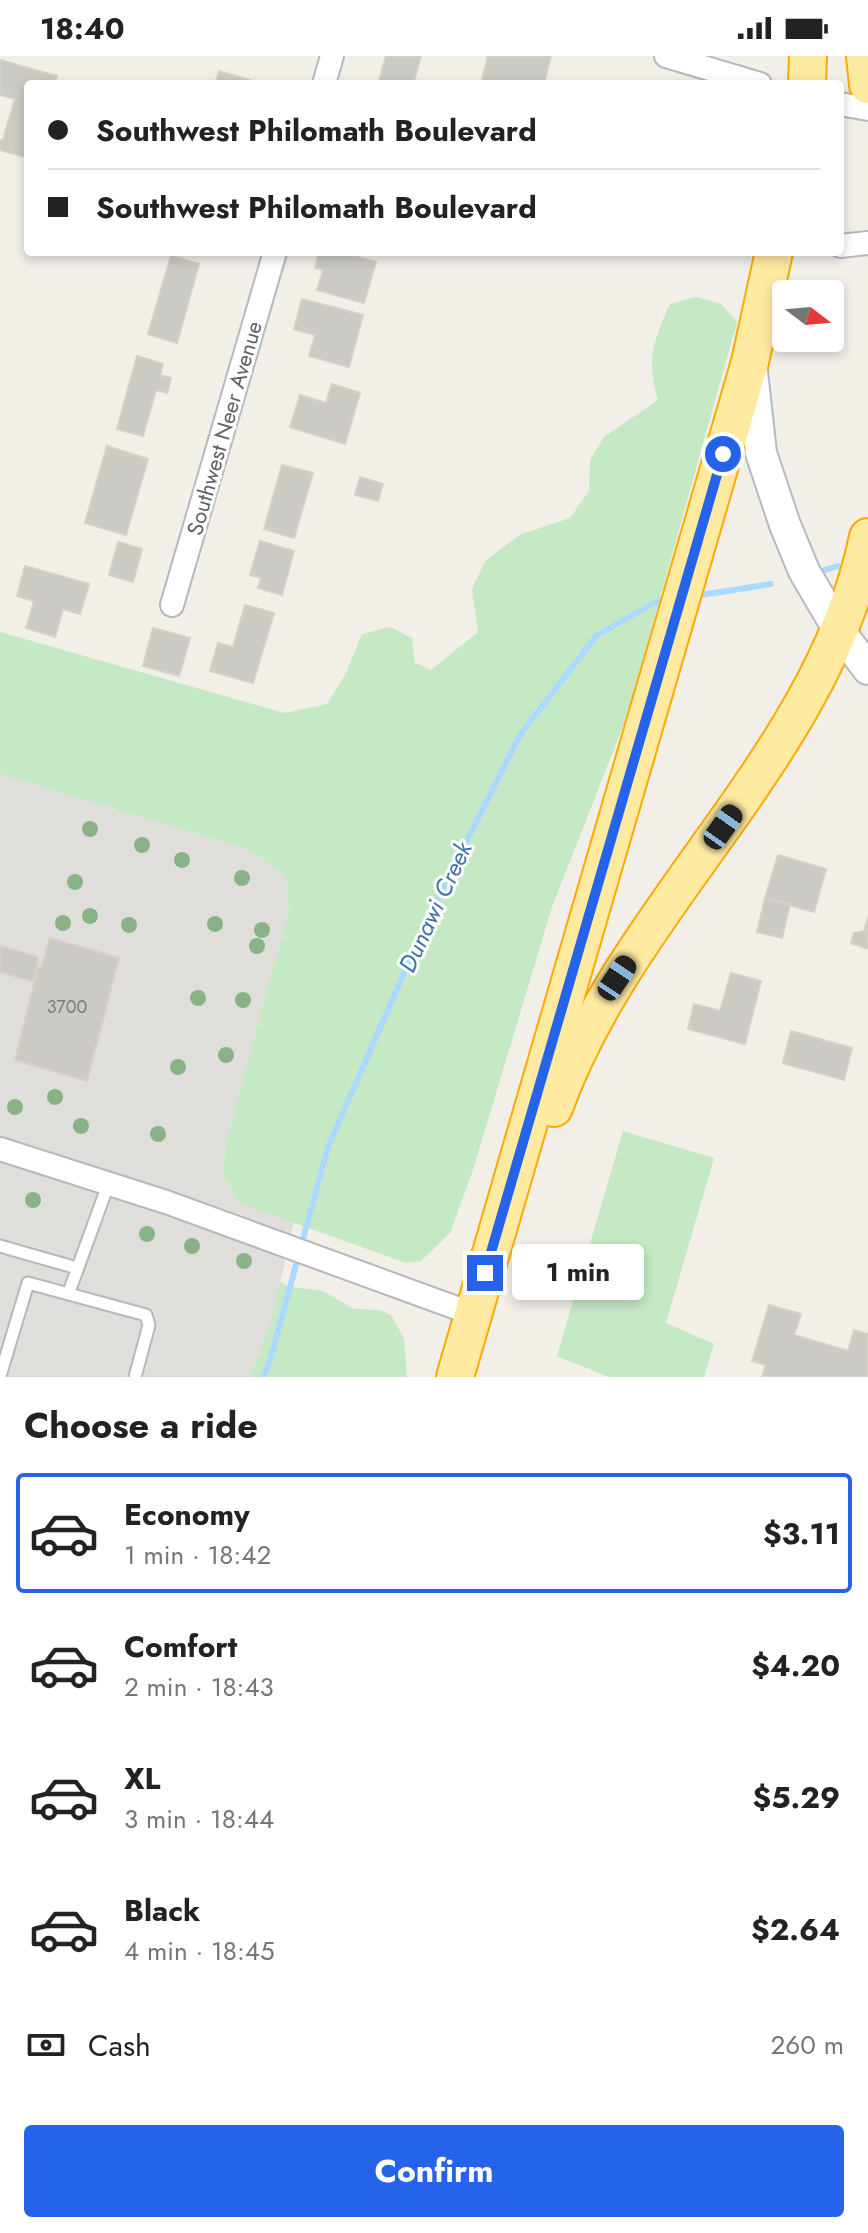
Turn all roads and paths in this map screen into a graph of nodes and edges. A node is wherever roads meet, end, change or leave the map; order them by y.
1 (332, 56) edge
2 (666, 56) edge
3 (808, 56) edge
4 (865, 56) edge
5 (325, 80) edge
6 (747, 80) edge
7 (807, 80) edge
8 (868, 85) edge
9 (844, 105) edge
10 (868, 109) edge
11 (868, 243) edge
12 (844, 246) edge
13 (274, 256) edge
14 (776, 256) edge
15 (750, 362) junction
16 (868, 537) edge
17 (172, 605) dead end
18 (858, 650) edge
19 (0, 1149) edge
20 (108, 1185) junction
21 (0, 1246) edge
22 (491, 1252) junction
23 (77, 1268) junction
24 (69, 1292) junction
25 (473, 1314) junction
26 (0, 1376) edge
27 (135, 1377) edge
28 (455, 1377) edge

1 - 5 street
2 - 6 street
3 - 7 highway
4 - 8 highway
9 - 10 street
11 - 12 street
13 - 17 street, Southwest Neer Avenue
14 - 15 highway
15 - 18 main road
15 - 22 highway
16 - 18 highway
18 - 22 highway
19 - 20 street
20 - 23 lane
20 - 25 street
21 - 23 lane
22 - 25 highway
23 - 24 lane
24 - 26 lane
24 - 27 lane
25 - 28 highway

